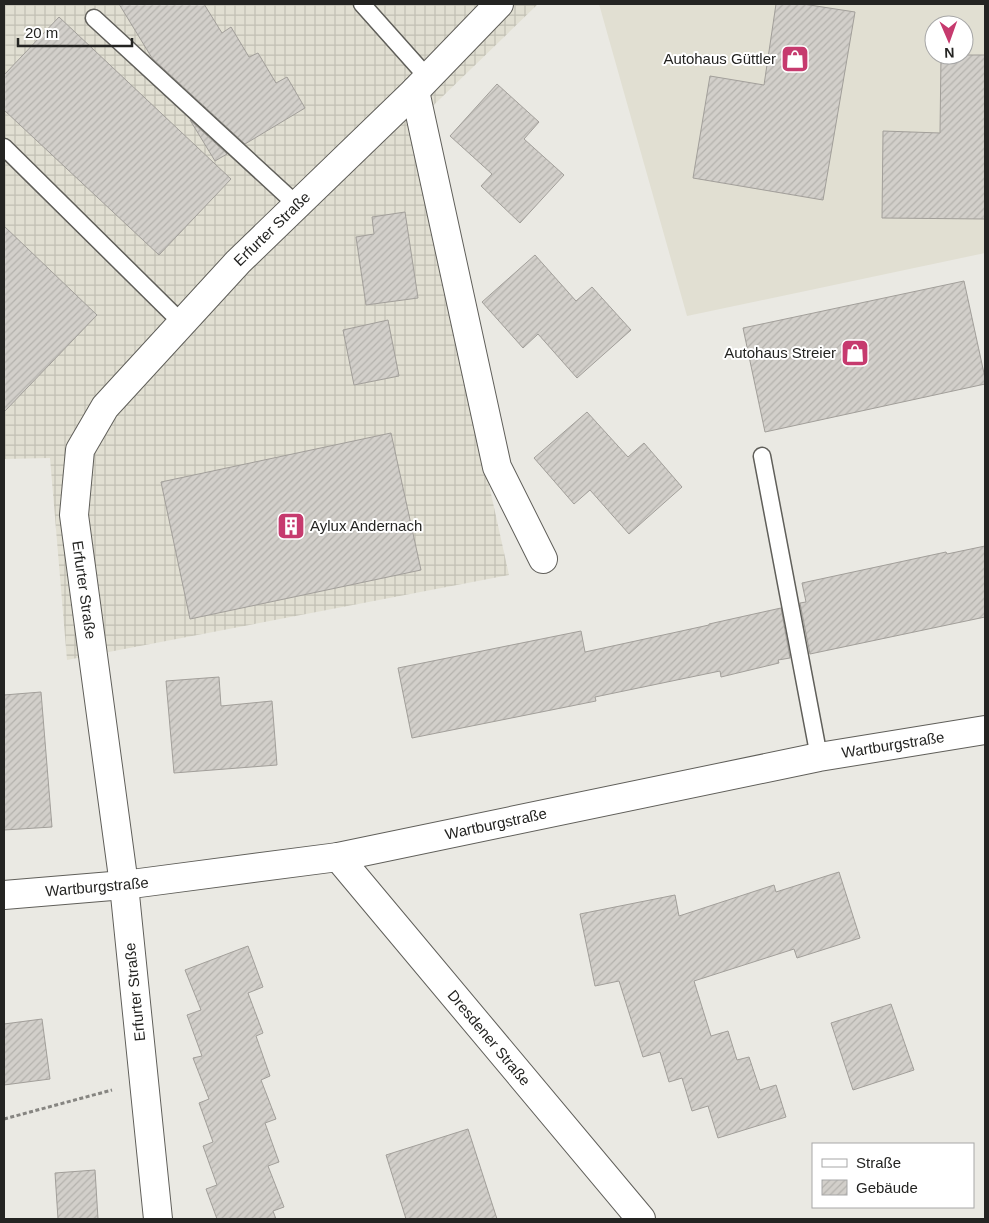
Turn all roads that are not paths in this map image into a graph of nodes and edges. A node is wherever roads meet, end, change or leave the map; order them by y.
1 (362, 4) edge
2 (499, 4) edge
3 (94, 18) dead end
4 (422, 84) junction
5 (4, 148) edge
6 (297, 205) junction
7 (182, 323) junction
8 (762, 456) dead end
9 (543, 559) dead end
10 (985, 730) edge
11 (820, 757) junction
12 (338, 857) junction
13 (124, 885) junction
14 (4, 895) edge
15 (158, 1219) edge
16 (641, 1219) edge

1 - 4 lane
2 - 4 street, Erfurter Straße
3 - 6 lane
4 - 6 street, Erfurter Straße
4 - 9 street
5 - 7 lane
6 - 7 street, Erfurter Straße
7 - 13 street, Erfurter Straße
8 - 11 lane
10 - 11 street, Wartburgstraße
11 - 12 street, Wartburgstraße
12 - 13 street, Wartburgstraße
12 - 16 street, Dresdener Straße
13 - 14 street, Wartburgstraße
13 - 15 street, Erfurter Straße

